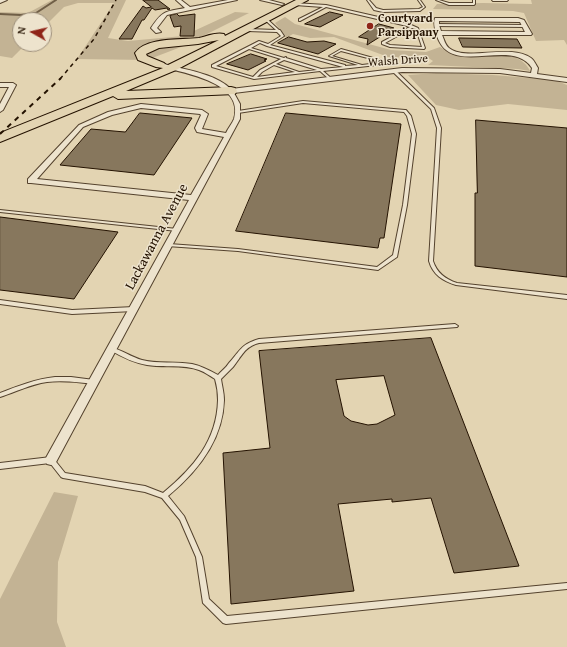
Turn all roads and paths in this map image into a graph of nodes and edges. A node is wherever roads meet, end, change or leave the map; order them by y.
1 (5, 0) edge
2 (178, 0) edge
3 (235, 0) edge
4 (262, 0) edge
5 (368, 0) edge
6 (419, 0) edge
7 (437, 0) edge
8 (474, 0) edge
9 (493, 0) edge
10 (507, 0) edge
11 (0, 2) edge
12 (295, 2) edge
13 (318, 5) junction
14 (326, 6) junction
15 (189, 9) junction
16 (266, 19) junction
17 (300, 20) dead end
18 (411, 27) junction
19 (247, 30) junction
20 (279, 31) junction
21 (158, 32) dead end
22 (439, 33) junction
23 (220, 36) junction
24 (268, 45) junction
25 (249, 48) junction
26 (285, 58) junction
27 (396, 62) dead end
28 (388, 63) junction
29 (274, 64) junction
30 (364, 65) junction
31 (166, 66) junction
32 (346, 67) junction
33 (321, 70) junction
34 (394, 71) junction
35 (300, 72) junction
36 (534, 74) junction
37 (254, 78) junction
38 (329, 78) junction
39 (212, 80) junction
40 (567, 80) edge
41 (0, 85) edge
42 (231, 91) junction
43 (195, 92) junction
44 (89, 102) junction
45 (0, 110) edge
46 (238, 112) junction
47 (0, 130) edge
48 (228, 135) junction
49 (0, 138) edge
50 (194, 198) junction
51 (0, 211) edge
52 (177, 230) junction
53 (169, 245) junction
54 (567, 298) edge
55 (0, 302) edge
56 (134, 309) junction
57 (455, 326) dead end
58 (112, 348) junction
59 (218, 378) junction
60 (94, 382) junction
61 (0, 395) edge
62 (51, 460) junction
63 (0, 466) edge
64 (164, 496) junction
65 (567, 586) edge

1 - 11 street
2 - 15 street
3 - 15 street
4 - 12 street
5 - 6 lane
7 - 8 lane
9 - 10 lane
12 - 13 lane
12 - 13 lane
12 - 16 highway
12 - 23 highway
13 - 14 lane
14 - 17 lane
14 - 18 lane
15 - 21 street
16 - 19 highway
16 - 20 lane
18 - 18 lane
19 - 20 lane
19 - 31 highway
20 - 24 lane
22 - 22 street
22 - 36 street
23 - 31 highway
23 - 31 highway
24 - 25 lane
24 - 32 lane
25 - 26 lane
25 - 37 lane
26 - 29 lane
26 - 33 lane
27 - 28 lane
28 - 30 lane
28 - 30 lane
29 - 35 lane
29 - 37 lane
30 - 32 lane
31 - 39 street
31 - 44 highway
31 - 47 highway
32 - 33 lane
33 - 35 lane
33 - 38 lane
34 - 36 street, Walsh Drive
34 - 38 street, Walsh Drive
34 - 54 lane
35 - 37 lane
36 - 40 street, Walsh Drive
38 - 42 street, Walsh Drive
39 - 42 street
39 - 43 highway
41 - 45 street
42 - 43 highway
42 - 46 street
43 - 44 highway
44 - 49 highway
46 - 48 street, Lackawanna Avenue
46 - 53 lane
48 - 50 street, Lackawanna Avenue
48 - 50 street
50 - 52 street, Lackawanna Avenue
51 - 52 lane
52 - 53 street, Lackawanna Avenue
53 - 56 street, Lackawanna Avenue
55 - 56 lane
56 - 58 street, Lackawanna Avenue
57 - 59 lane
58 - 59 lane
58 - 60 street, Lackawanna Avenue
59 - 64 lane
60 - 61 lane
60 - 62 street, Lackawanna Avenue
62 - 63 lane
62 - 64 lane
64 - 65 lane

